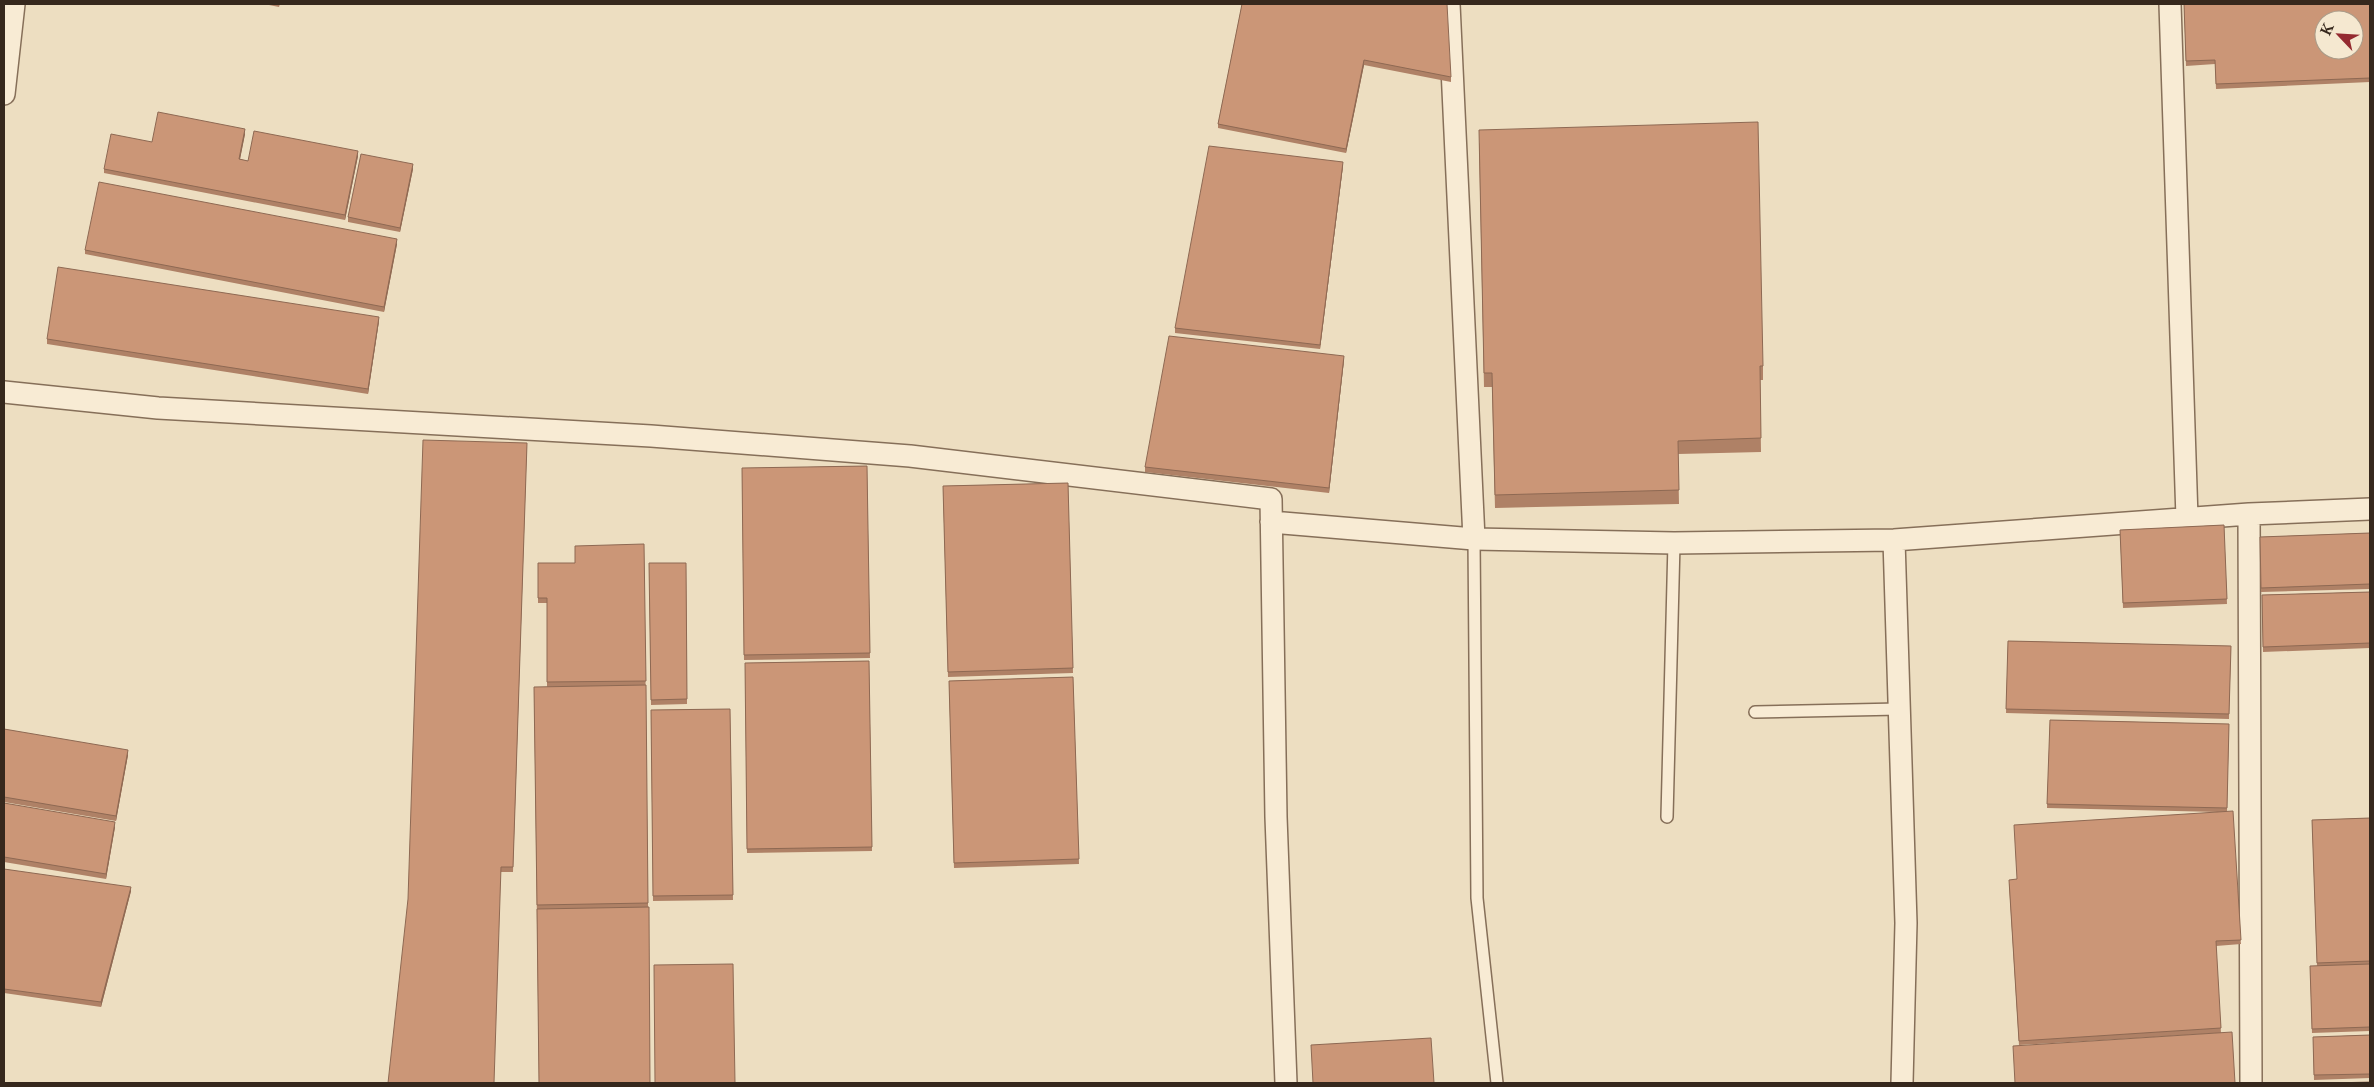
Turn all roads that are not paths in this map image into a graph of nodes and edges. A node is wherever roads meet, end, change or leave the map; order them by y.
1 (14, 4) edge
2 (1449, 4) edge
3 (2170, 4) edge
4 (4, 94) edge
5 (4, 392) edge
6 (2370, 509) edge
7 (2250, 514) junction
8 (2188, 518) junction
9 (1271, 522) junction
10 (1474, 539) junction
11 (1894, 540) junction
12 (1674, 544) junction
13 (1899, 709) junction
14 (1755, 712) dead end
15 (1667, 817) dead end
16 (1286, 1083) edge
17 (1497, 1083) edge
18 (1902, 1083) edge
19 (2251, 1083) edge

1 - 4 street
2 - 10 street
3 - 8 street
5 - 9 street
6 - 7 street
7 - 8 street
7 - 19 street
8 - 11 street
9 - 10 street
9 - 16 street
10 - 12 street
10 - 17 lane
11 - 12 street
11 - 13 street
12 - 15 lane
13 - 14 lane
13 - 18 street

